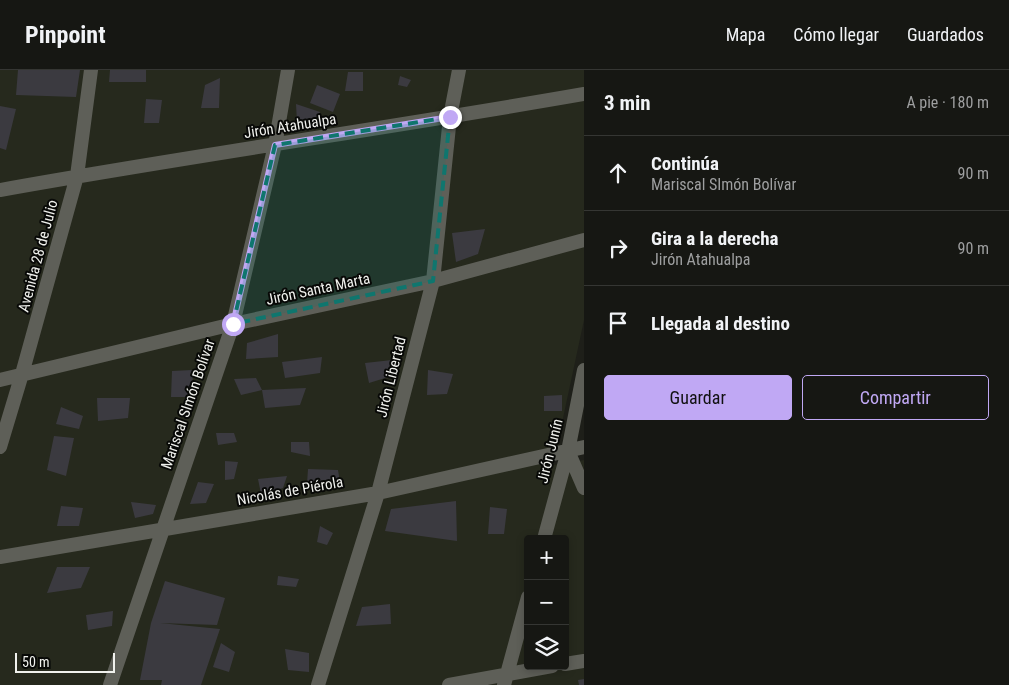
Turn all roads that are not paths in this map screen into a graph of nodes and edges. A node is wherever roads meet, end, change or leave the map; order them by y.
1 (90, 70) edge
2 (288, 70) edge
3 (459, 70) edge
4 (584, 94) edge
5 (450, 117) junction
6 (275, 145) junction
7 (77, 176) junction
8 (0, 190) edge
9 (584, 240) edge
10 (432, 281) junction
11 (233, 324) junction
12 (584, 370) edge
13 (22, 374) junction
14 (0, 380) edge
15 (0, 447) edge
16 (584, 447) edge
17 (568, 451) junction
18 (584, 488) edge
19 (378, 493) junction
20 (162, 530) junction
21 (545, 535) edge
22 (0, 557) edge
23 (524, 611) edge
24 (584, 661) edge
25 (569, 663) edge
26 (539, 670) edge
27 (505, 680) edge
28 (110, 685) edge
29 (318, 685) edge
30 (449, 685) edge

1 - 7 street, Avenida 28 de Julio
2 - 6 street, Mariscal SImón Bolívar
3 - 5 street, Jirón Libertad
4 - 5 street, Jirón Atahualpa
5 - 6 street, Jirón Atahualpa
5 - 10 street, Jirón Libertad
6 - 7 street, Jirón Atahualpa
6 - 11 street, Mariscal SImón Bolívar
7 - 8 street, Jirón Atahualpa
7 - 13 street, Avenida 28 de Julio
9 - 10 street, Jirón Santa Marta
10 - 11 street, Jirón Santa Marta
10 - 19 street, Jirón Libertad
11 - 13 street, Jirón Santa Marta
11 - 20 street, Mariscal SImón Bolívar
12 - 17 street, Jirón Junín
13 - 14 street, Jirón Santa Marta
13 - 15 street, Avenida 28 de Julio
16 - 17 street, Nicolás de Piérola
17 - 18 street
17 - 19 street, Nicolás de Piérola
17 - 21 street, Jirón Junín
19 - 20 street, Nicolás de Piérola
19 - 29 street, Jirón Libertad
20 - 22 street, Nicolás de Piérola
20 - 28 street, Mariscal SImón Bolívar
23 - 27 street
24 - 25 street
26 - 27 street
27 - 30 street

